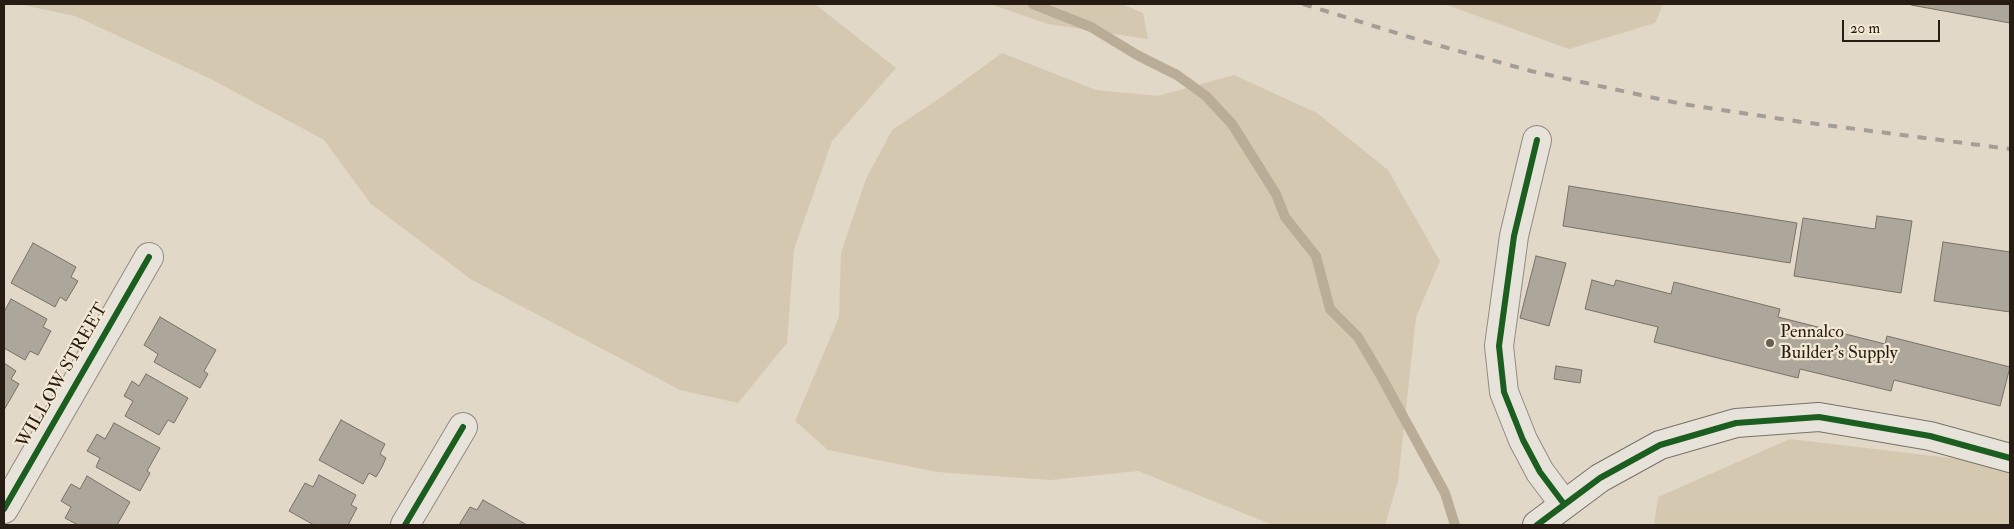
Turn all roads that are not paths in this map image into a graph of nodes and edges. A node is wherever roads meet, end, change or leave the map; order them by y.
1 (1537, 140) dead end
2 (149, 258) dead end
3 (463, 427) dead end
4 (2010, 458) edge
5 (1564, 504) junction
6 (4, 509) edge
7 (405, 525) edge
8 (1538, 525) edge

1 - 5 street
2 - 6 street, WILLOW STREET
3 - 7 street
4 - 5 street
5 - 8 street

